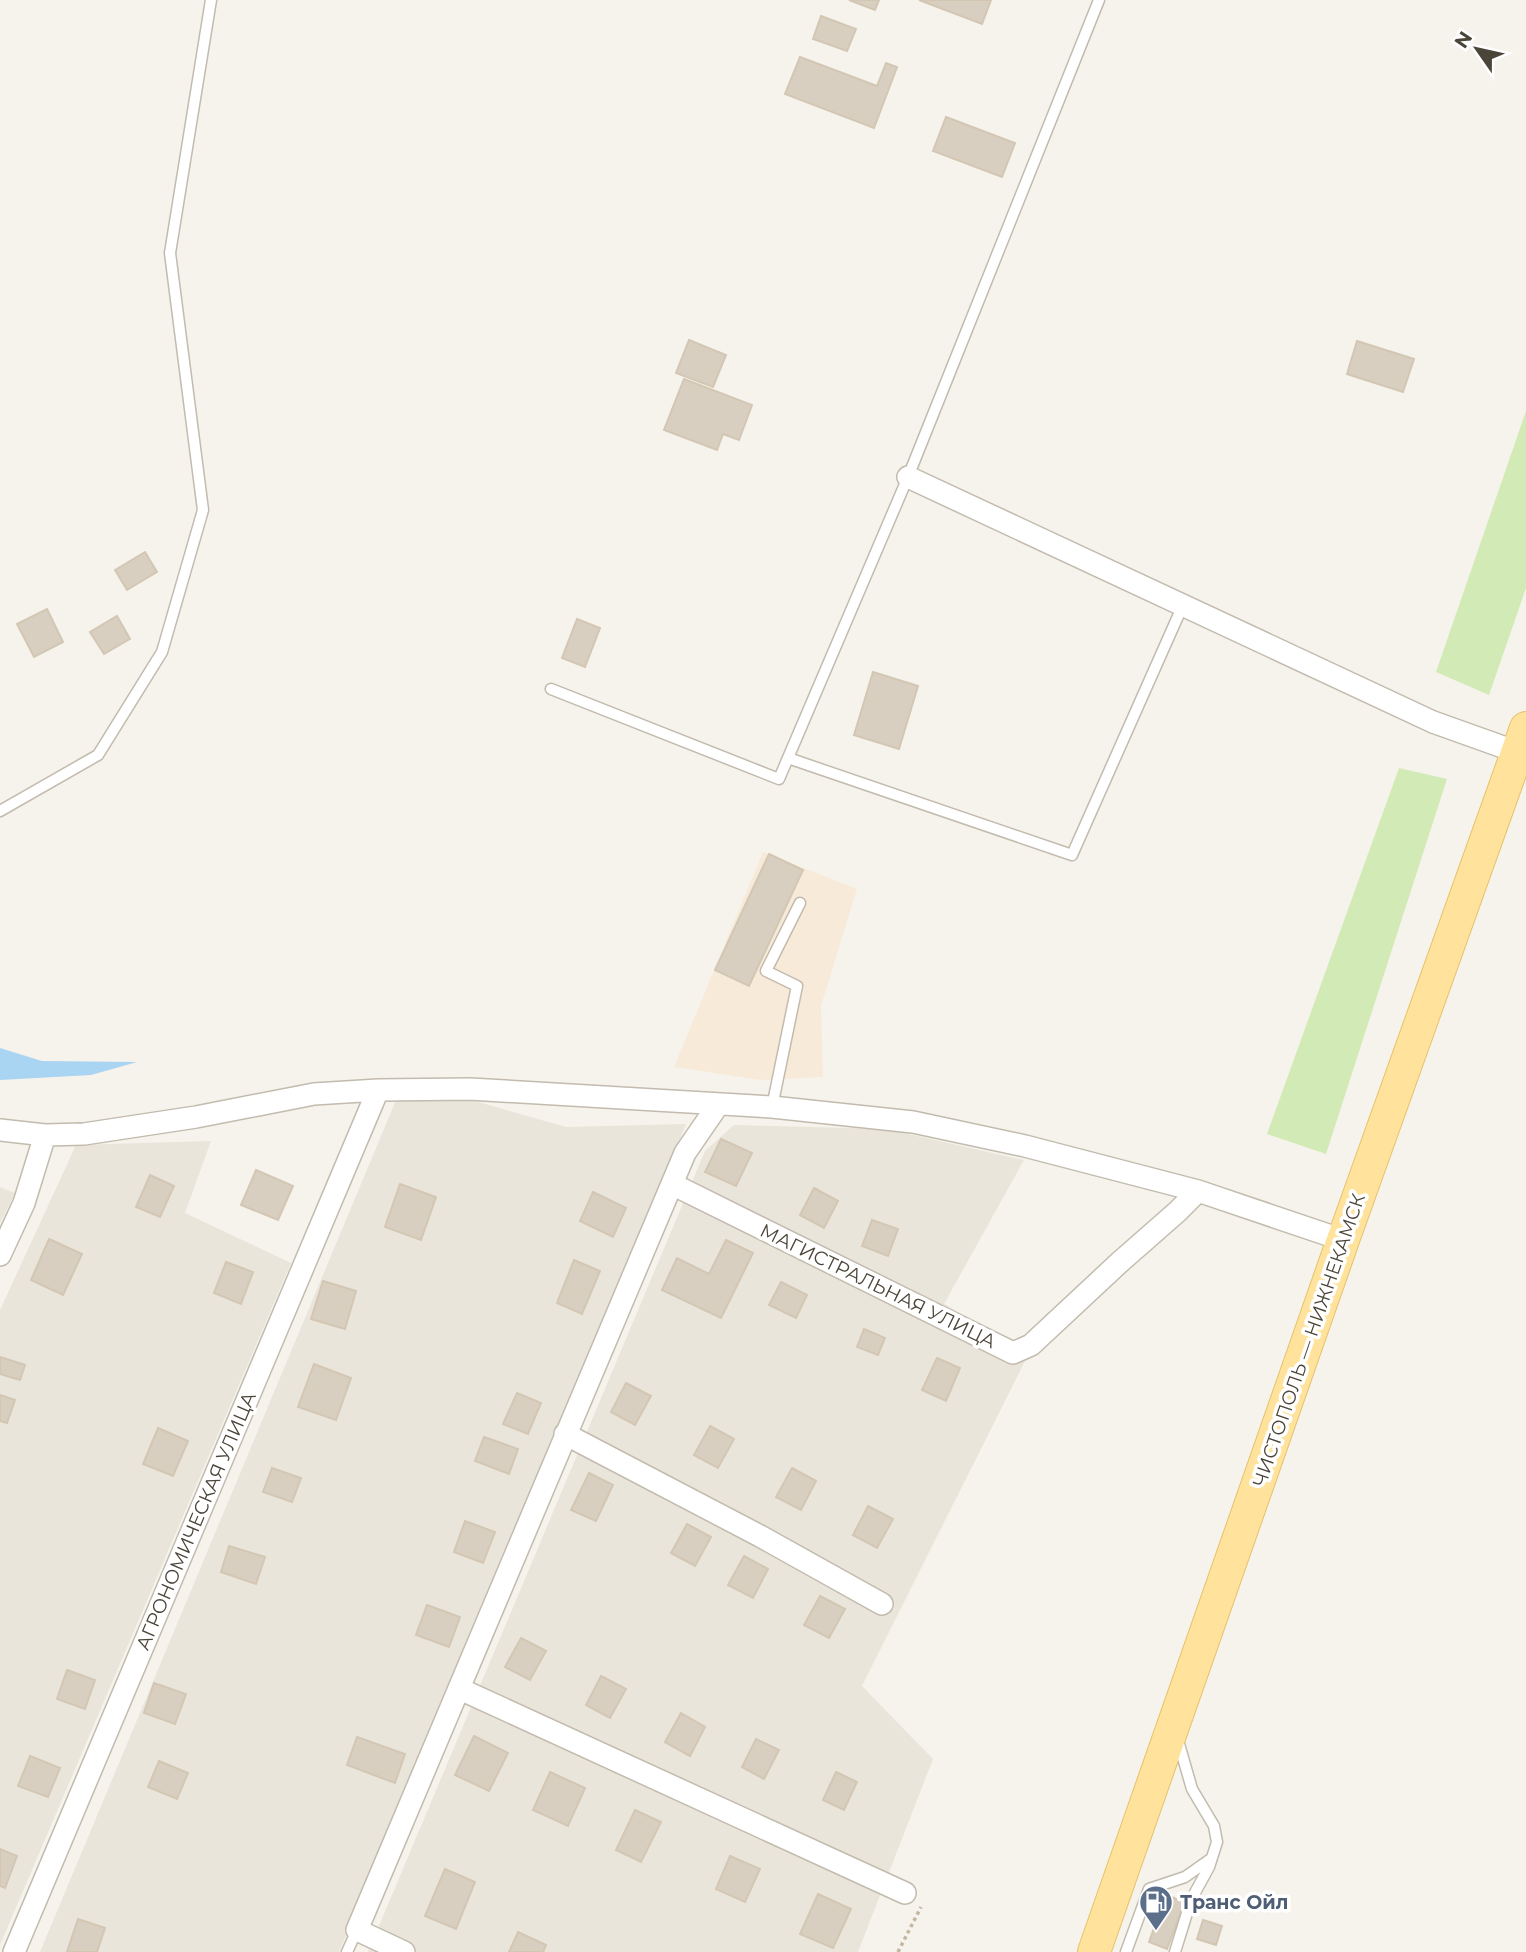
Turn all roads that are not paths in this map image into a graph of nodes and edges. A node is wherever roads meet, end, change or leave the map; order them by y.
1 (211, 0) edge
2 (1099, 0) edge
3 (908, 477) junction
4 (1183, 605) junction
5 (551, 689) dead end
6 (1523, 745) edge
7 (789, 758) junction
8 (0, 811) edge
9 (800, 903) dead end
10 (378, 1090) junction
11 (718, 1105) junction
12 (772, 1107) junction
13 (0, 1130) edge
14 (45, 1135) junction
15 (672, 1184) junction
16 (1198, 1191) junction
17 (1343, 1240) junction
18 (0, 1255) edge
19 (565, 1434) junction
20 (882, 1604) dead end
21 (460, 1689) junction
22 (1174, 1723) junction
23 (1212, 1858) junction
24 (905, 1893) road end
25 (357, 1930) junction
26 (13, 1952) edge
27 (347, 1952) edge
28 (404, 1952) edge
29 (1094, 1952) edge
30 (1126, 1952) edge
31 (1175, 1952) edge

1 - 8 lane
2 - 3 lane
3 - 4 street
3 - 7 lane
4 - 6 street
4 - 7 lane
5 - 7 lane
6 - 17 main road, ЧИСТОПОЛЬ — НИЖНЕКАМСК
9 - 12 lane
10 - 11 street
10 - 14 street
10 - 26 street, АГРОНОМИЧЕСКАЯ УЛИЦА
11 - 12 street
11 - 15 street
12 - 16 street
13 - 14 street
14 - 18 street
15 - 16 street, МАГИСТРАЛЬНАЯ УЛИЦА
15 - 19 street
16 - 17 street
17 - 22 main road, ЧИСТОПОЛЬ — НИЖНЕКАМСК
19 - 20 street
19 - 21 street
21 - 24 street
21 - 25 street
22 - 23 lane
22 - 29 main road, ЧИСТОПОЛЬ — НИЖНЕКАМСК
23 - 30 lane
23 - 31 lane
25 - 27 lane
25 - 28 street

